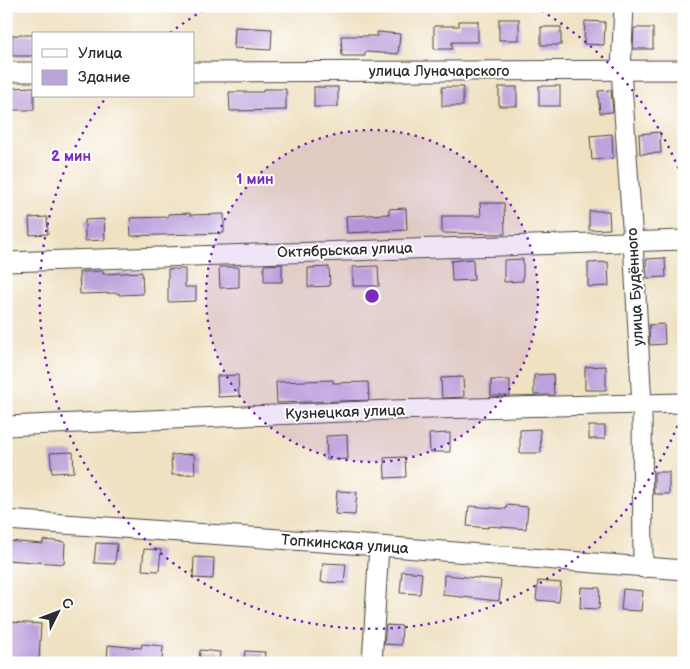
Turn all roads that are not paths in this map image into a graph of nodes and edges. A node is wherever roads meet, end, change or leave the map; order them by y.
1 (624, 6) edge
2 (621, 70) junction
3 (684, 70) edge
4 (6, 72) edge
5 (32, 72) edge
6 (195, 72) edge
7 (684, 240) edge
8 (633, 241) junction
9 (6, 262) edge
10 (684, 403) edge
11 (642, 405) junction
12 (6, 426) edge
13 (6, 520) edge
14 (379, 546) junction
15 (643, 568) junction
16 (684, 570) edge
17 (372, 663) edge

1 - 2 street, улица Будённого
2 - 3 street, улица Луначарского
2 - 6 street, улица Луначарского
2 - 8 street, улица Будённого
4 - 5 street
7 - 8 street, Октябрьская улица
8 - 9 street, Октябрьская улица
8 - 11 street, улица Будённого
10 - 11 street, Кузнецкая улица
11 - 12 street, Кузнецкая улица
11 - 15 street, улица Будённого
13 - 14 street, Топкинская улица
14 - 15 street, Топкинская улица
14 - 17 street
15 - 16 street, Топкинская улица

